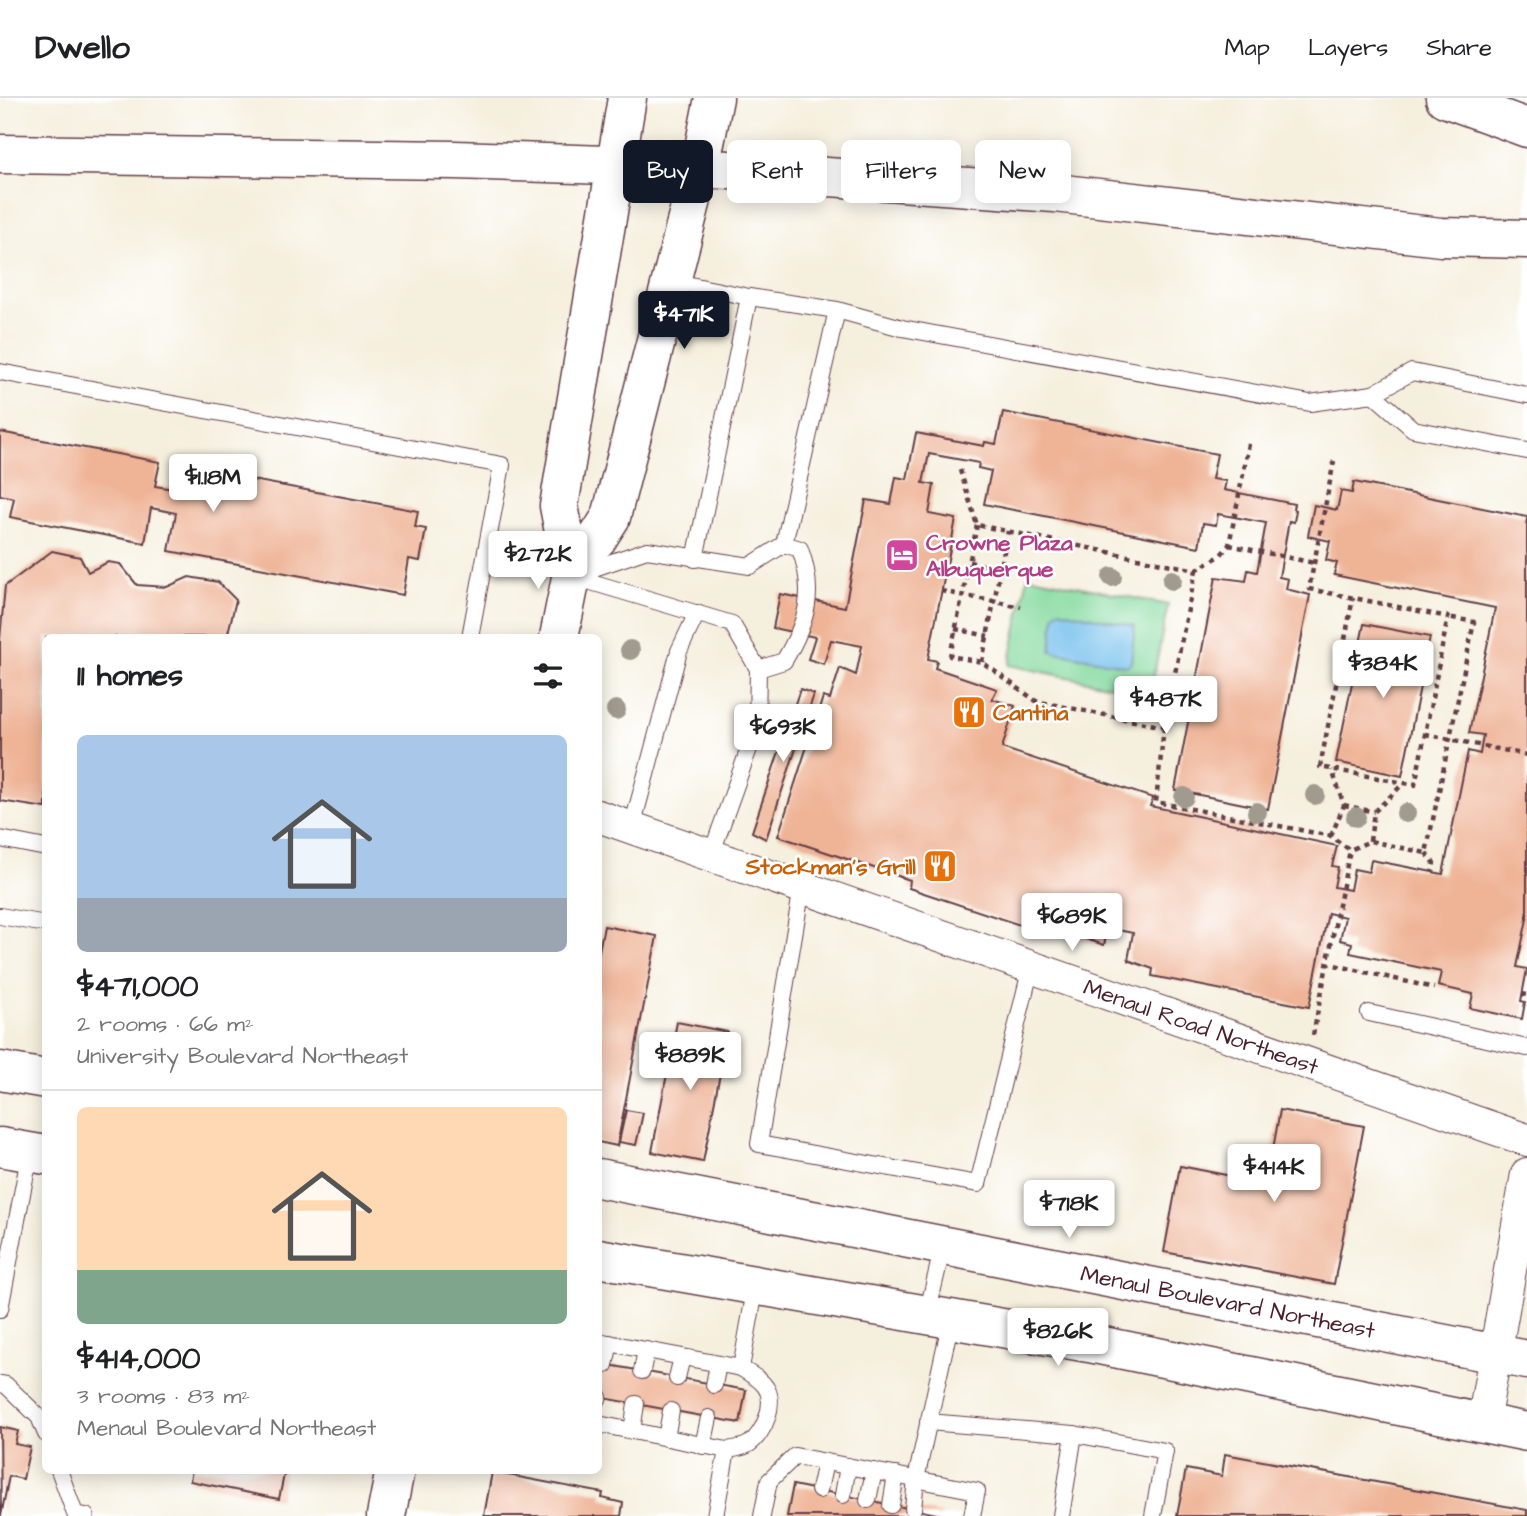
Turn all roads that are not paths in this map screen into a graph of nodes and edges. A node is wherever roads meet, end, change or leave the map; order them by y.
1 (626, 98) edge
2 (715, 98) edge
3 (1446, 98) edge
4 (1527, 128) edge
5 (706, 140) edge
6 (0, 154) edge
7 (614, 164) junction
8 (623, 164) edge
9 (713, 169) edge
10 (691, 203) edge
11 (1441, 237) junction
12 (1527, 239) edge
13 (1527, 249) edge
14 (671, 281) junction
15 (749, 297) junction
16 (836, 310) junction
17 (0, 372) edge
18 (1373, 394) junction
19 (1527, 395) edge
20 (1527, 451) edge
21 (784, 544) junction
22 (695, 559) junction
23 (573, 567) junction
24 (697, 613) junction
25 (471, 634) edge
26 (560, 634) edge
27 (758, 669) junction
28 (602, 817) edge
29 (632, 827) junction
30 (0, 839) edge
31 (42, 847) edge
32 (711, 855) junction
33 (802, 887) junction
34 (0, 916) edge
35 (42, 923) edge
36 (1031, 967) junction
37 (1369, 1013) dead end
38 (1527, 1048) edge
39 (0, 1071) edge
40 (42, 1078) edge
41 (1527, 1140) edge
42 (25, 1152) edge
43 (1527, 1174) edge
44 (602, 1179) edge
45 (943, 1246) junction
46 (602, 1259) edge
47 (756, 1285) junction
48 (0, 1309) edge
49 (939, 1317) junction
50 (604, 1342) edge
51 (646, 1350) junction
52 (681, 1357) junction
53 (1512, 1357) edge
54 (718, 1364) junction
55 (605, 1365) dead end
56 (741, 1368) junction
57 (642, 1371) dead end
58 (677, 1378) dead end
59 (0, 1384) edge
60 (714, 1385) dead end
61 (636, 1404) dead end
62 (671, 1411) dead end
63 (709, 1418) dead end
64 (928, 1423) junction
65 (1483, 1423) junction
66 (42, 1424) edge
67 (602, 1425) edge
68 (632, 1431) junction
69 (1527, 1432) edge
70 (1074, 1434) junction
71 (666, 1438) junction
72 (703, 1446) junction
73 (727, 1450) junction
74 (825, 1462) junction
75 (848, 1466) junction
76 (874, 1471) junction
77 (61, 1474) edge
78 (394, 1474) edge
79 (896, 1475) junction
80 (916, 1479) junction
81 (819, 1490) dead end
82 (843, 1495) dead end
83 (868, 1500) dead end
84 (891, 1505) dead end
85 (912, 1509) dead end
86 (79, 1515) edge
87 (386, 1516) edge
88 (715, 1516) edge
89 (762, 1516) edge
90 (972, 1516) edge
91 (1061, 1516) edge
92 (1153, 1516) edge

1 - 7 main road
2 - 5 main road
3 - 4 main road
6 - 7 main road
7 - 8 main road
7 - 23 main road
9 - 11 main road
10 - 14 main road
11 - 12 main road
11 - 13 main road
14 - 15 lane
14 - 23 main road
15 - 16 lane
15 - 22 lane
16 - 18 lane
16 - 21 lane
17 - 25 lane
18 - 19 lane
18 - 20 lane
21 - 22 lane
21 - 27 lane
22 - 23 lane
23 - 24 lane
23 - 26 main road
24 - 27 lane
24 - 29 lane
27 - 32 lane
28 - 29 street, Menaul Road Northeast
29 - 32 street, Menaul Road Northeast
30 - 31 lane
32 - 33 street, Menaul Road Northeast
33 - 36 street, Menaul Road Northeast
33 - 36 lane
34 - 35 lane
36 - 41 street, Menaul Road Northeast
37 - 38 lane
39 - 40 main road
42 - 48 lane
43 - 53 street
44 - 45 main road, Menaul Boulevard Northeast
45 - 49 lane
45 - 53 main road, Menaul Boulevard Northeast
46 - 47 main road
47 - 49 main road
47 - 56 lane
49 - 64 lane
49 - 65 main road
50 - 51 lane
50 - 55 lane
51 - 52 lane
51 - 57 lane
52 - 54 lane
52 - 58 lane
53 - 65 street
54 - 56 lane
54 - 60 lane
56 - 73 lane
59 - 66 lane
61 - 68 lane
62 - 71 lane
63 - 72 lane
64 - 70 lane
64 - 80 lane
65 - 69 main road
67 - 68 lane
68 - 71 lane
70 - 91 lane
70 - 92 lane
71 - 72 lane
72 - 73 lane
73 - 88 lane
74 - 75 lane
74 - 81 lane
74 - 89 lane
75 - 76 lane
75 - 82 lane
76 - 79 lane
76 - 83 lane
77 - 86 lane
78 - 87 main road
79 - 80 lane
79 - 84 lane
80 - 85 lane
80 - 90 lane

